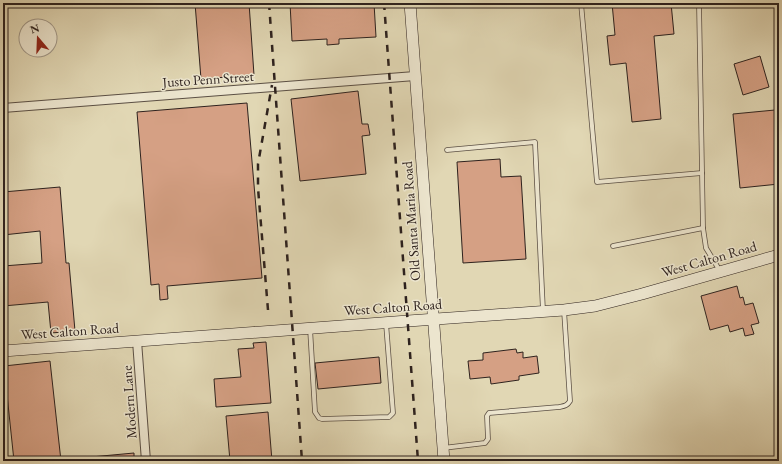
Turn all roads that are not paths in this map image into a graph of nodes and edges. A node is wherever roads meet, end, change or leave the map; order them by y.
1 (410, 3) edge
2 (581, 3) edge
3 (699, 3) edge
4 (415, 76) junction
5 (3, 108) edge
6 (447, 150) dead end
7 (702, 173) junction
8 (704, 228) junction
9 (614, 246) dead end
10 (779, 255) edge
11 (720, 272) junction
12 (564, 310) junction
13 (543, 312) junction
14 (433, 319) junction
15 (386, 322) junction
16 (310, 328) junction
17 (137, 341) junction
18 (3, 352) edge
19 (443, 448) junction
20 (146, 461) edge
21 (444, 461) edge

1 - 4 main road, Old Santa Maria Road
2 - 7 lane
3 - 7 lane
4 - 5 street, Justo Penn Street
4 - 14 main road, Old Santa Maria Road
6 - 13 lane
7 - 8 lane
8 - 9 lane
8 - 11 lane
10 - 11 main road, West Calton Road
11 - 12 main road, West Calton Road
12 - 13 main road, West Calton Road
12 - 19 lane
13 - 14 main road, West Calton Road
14 - 15 main road, West Calton Road
14 - 19 main road, Old Santa Maria Road
15 - 16 main road, West Calton Road
15 - 16 lane
16 - 17 main road, West Calton Road
17 - 18 main road, West Calton Road
17 - 20 street, Modern Lane
19 - 21 main road, Old Santa Maria Road

